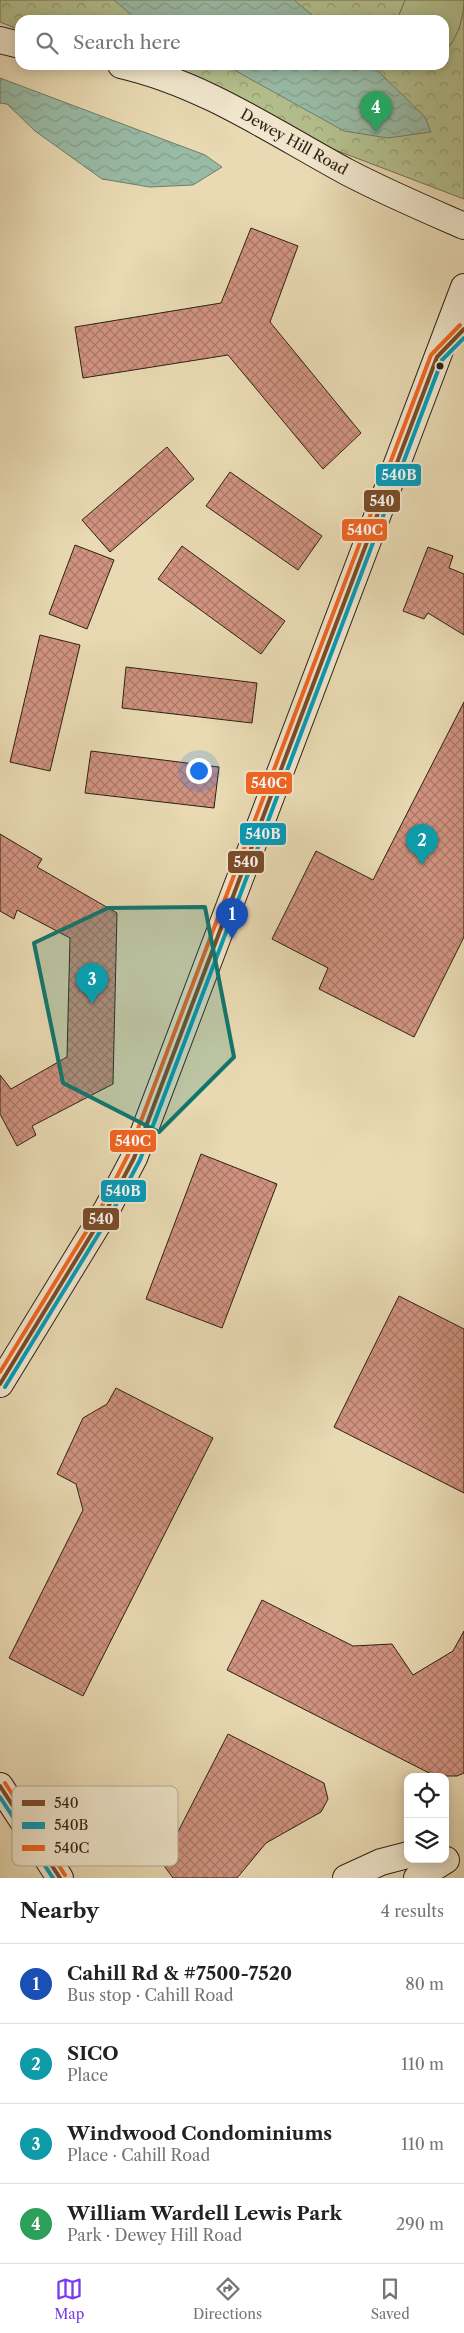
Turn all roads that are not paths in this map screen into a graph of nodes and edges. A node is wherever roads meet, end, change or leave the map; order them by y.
1 (0, 40) edge
2 (15, 44) edge
3 (137, 70) edge
4 (464, 226) edge
5 (464, 287) edge
6 (0, 1384) edge
7 (0, 1786) edge
8 (12, 1805) edge
9 (404, 1856) edge
10 (450, 1859) edge
11 (52, 1866) edge
12 (60, 1878) edge
13 (346, 1878) edge
14 (417, 1878) edge

1 - 2 street
3 - 4 street, Dewey Hill Road
5 - 6 street
7 - 8 street
9 - 13 street
10 - 14 street
11 - 12 street

